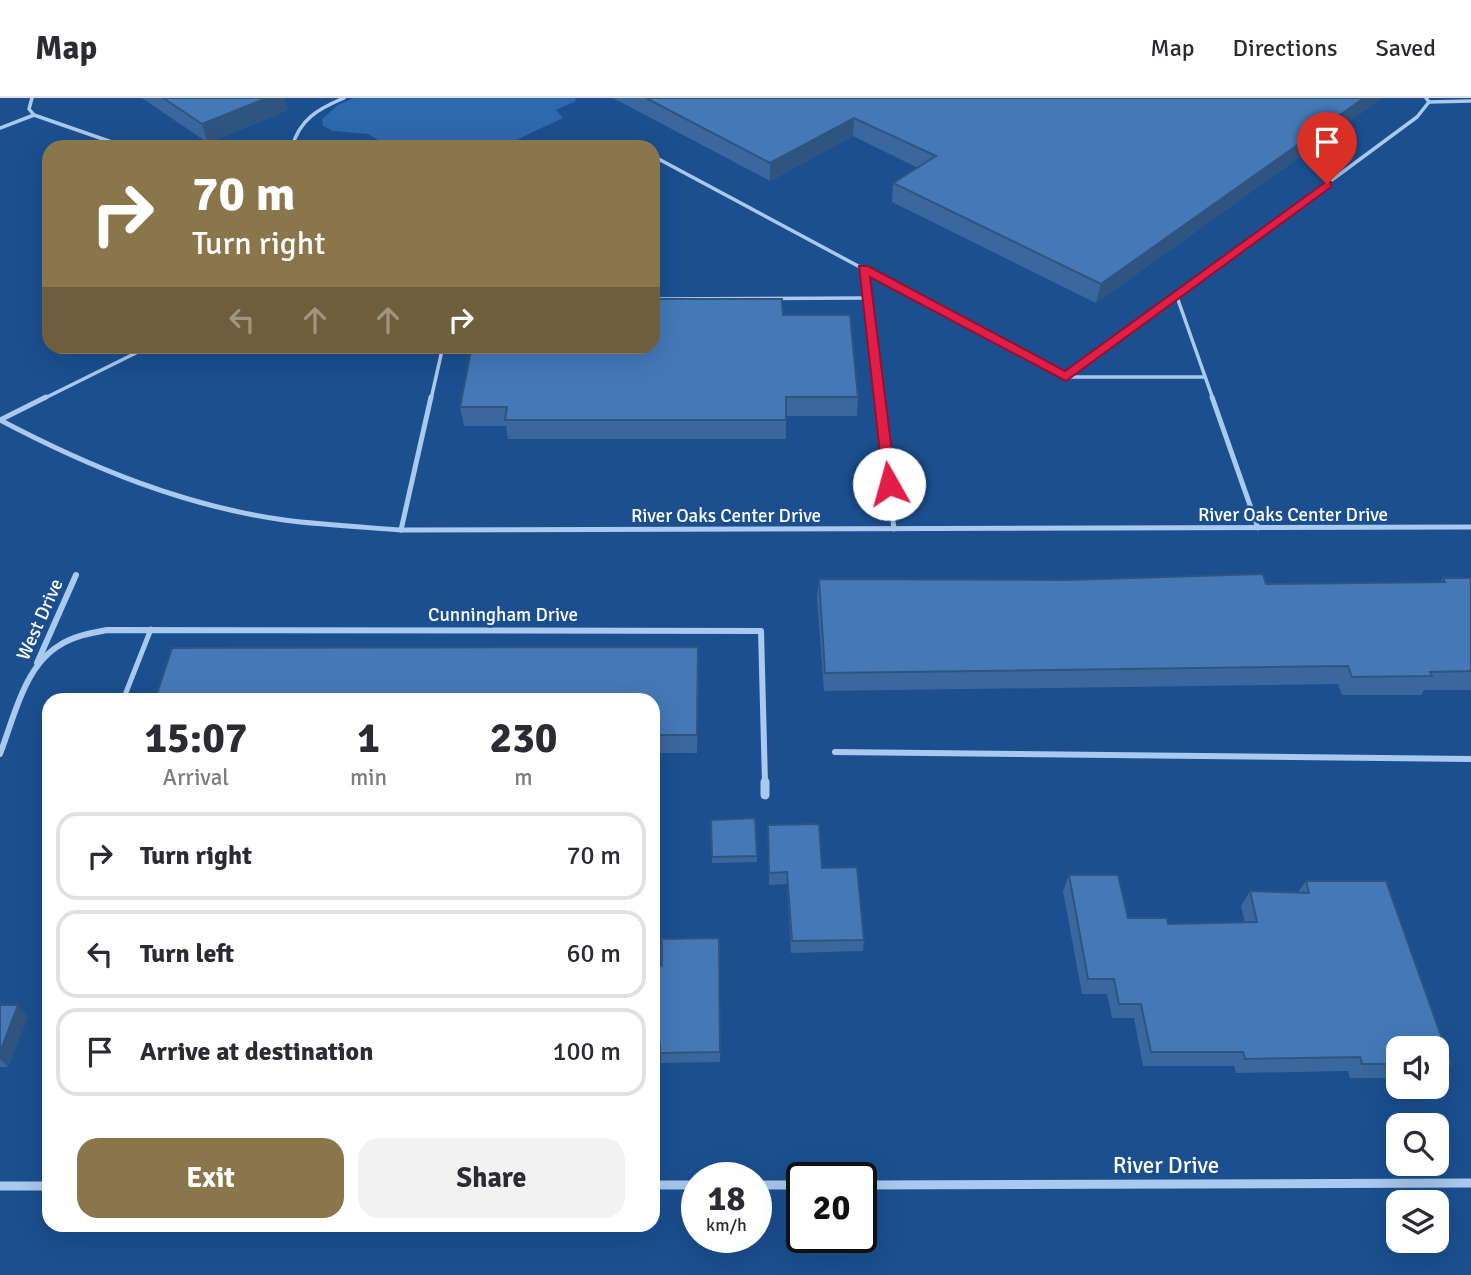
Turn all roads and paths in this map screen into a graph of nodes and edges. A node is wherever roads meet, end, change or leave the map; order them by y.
1 (32, 98) edge
2 (344, 98) edge
3 (1427, 100) edge
4 (1471, 101) edge
5 (34, 115) junction
6 (0, 128) edge
7 (106, 140) edge
8 (294, 140) edge
9 (660, 160) edge
10 (863, 268) junction
11 (1177, 297) junction
12 (867, 298) junction
13 (660, 299) edge
14 (134, 354) edge
15 (441, 354) edge
16 (1066, 377) junction
17 (1205, 377) junction
18 (0, 420) edge
19 (1471, 527) edge
20 (894, 528) junction
21 (1258, 528) junction
22 (401, 530) junction
23 (76, 575) dead end
24 (151, 629) junction
25 (81, 635) joint
26 (31, 676) junction
27 (126, 693) edge
28 (835, 752) dead end
29 (0, 754) edge
30 (1471, 759) edge
31 (765, 795) dead end
32 (1471, 1184) edge
33 (660, 1185) edge
34 (681, 1185) edge
35 (877, 1185) edge
36 (0, 1186) edge
37 (42, 1186) edge

1 - 5 lane
2 - 8 lane
3 - 4 lane
3 - 11 lane
5 - 6 lane
5 - 7 lane
9 - 10 lane
10 - 12 lane
10 - 16 lane
11 - 16 lane
11 - 17 lane
12 - 13 lane
12 - 20 lane
14 - 18 lane
15 - 22 lane
16 - 17 lane
17 - 21 lane
18 - 22 lane, River Oaks Center Drive
19 - 21 lane, River Oaks Center Drive
20 - 21 lane, River Oaks Center Drive
20 - 22 lane, River Oaks Center Drive
23 - 26 street, West Drive
24 - 25 street, Cunningham Drive
24 - 27 lane
24 - 31 street, Cunningham Drive
25 - 26 street, West Drive
26 - 29 street, West Drive
28 - 30 street
32 - 35 street, River Drive
33 - 34 street
36 - 37 street

